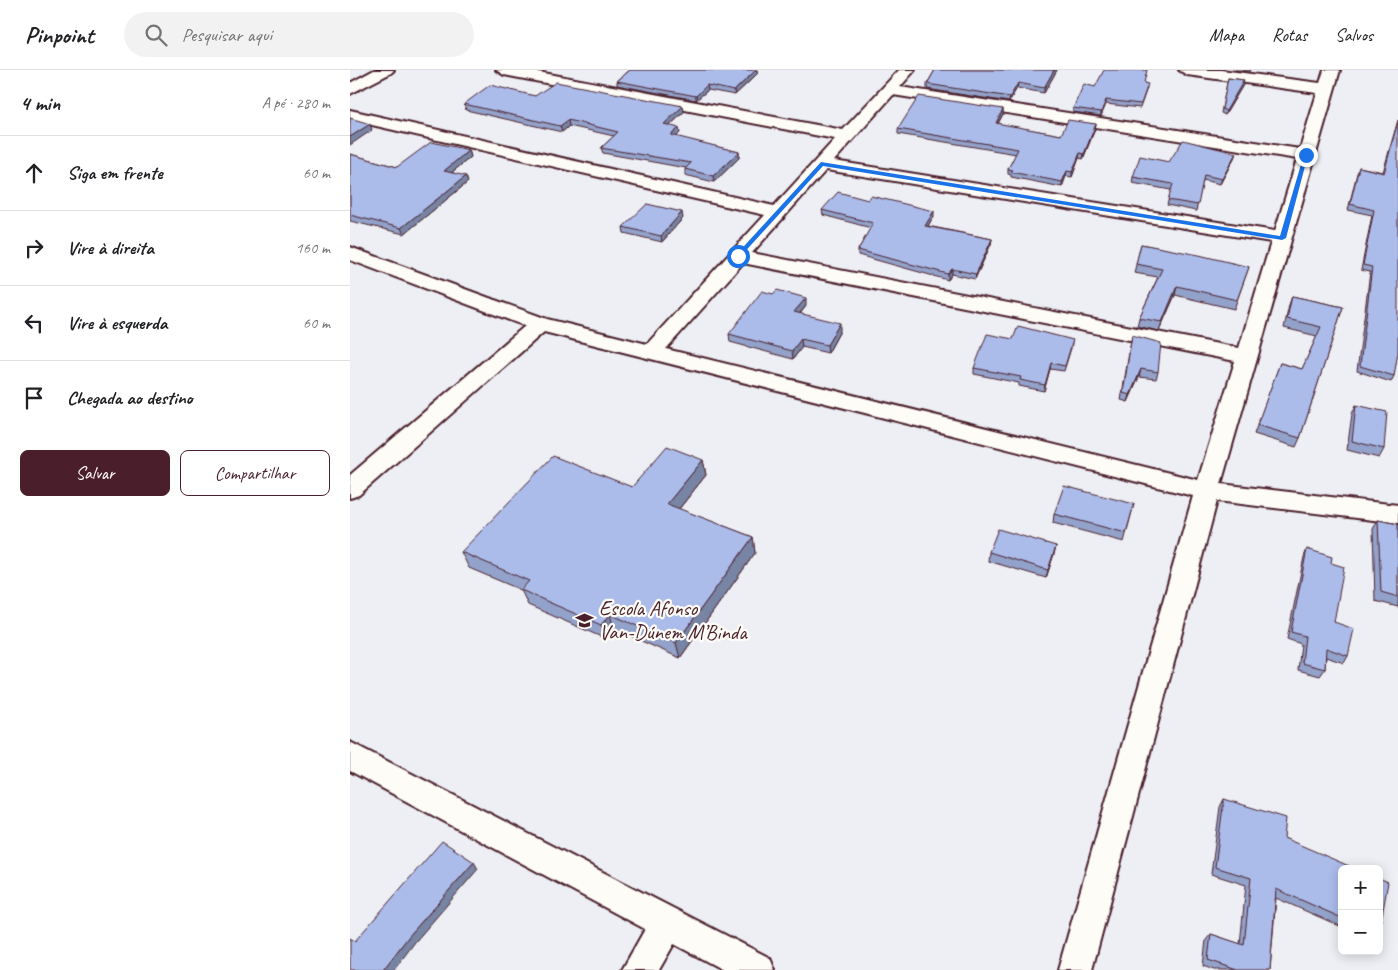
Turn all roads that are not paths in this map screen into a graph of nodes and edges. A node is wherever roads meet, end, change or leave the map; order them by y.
1 (386, 70) edge
2 (504, 70) edge
3 (1187, 70) edge
4 (1332, 70) edge
5 (901, 71) edge
6 (350, 89) edge
7 (1326, 89) junction
8 (888, 90) junction
9 (350, 115) edge
10 (847, 136) junction
11 (1306, 155) junction
12 (821, 164) junction
13 (778, 212) junction
14 (1282, 238) junction
15 (350, 252) edge
16 (738, 256) junction
17 (540, 324) junction
18 (651, 352) junction
19 (1248, 357) junction
20 (350, 490) edge
21 (1207, 491) junction
22 (1398, 514) edge
23 (350, 756) edge
24 (668, 923) junction
25 (639, 970) edge
26 (758, 970) edge
27 (1075, 970) edge

1 - 6 street
2 - 10 street
3 - 7 street
4 - 7 street
5 - 8 street
7 - 11 street
8 - 10 street
8 - 11 street
9 - 13 street
10 - 12 street
11 - 14 street
12 - 13 street
12 - 14 street
13 - 16 street
14 - 19 street
15 - 17 street
16 - 18 street
16 - 19 street
17 - 18 street
17 - 20 street
18 - 21 street
19 - 21 street
21 - 22 street
21 - 27 street
23 - 24 street
24 - 25 street
24 - 26 street

